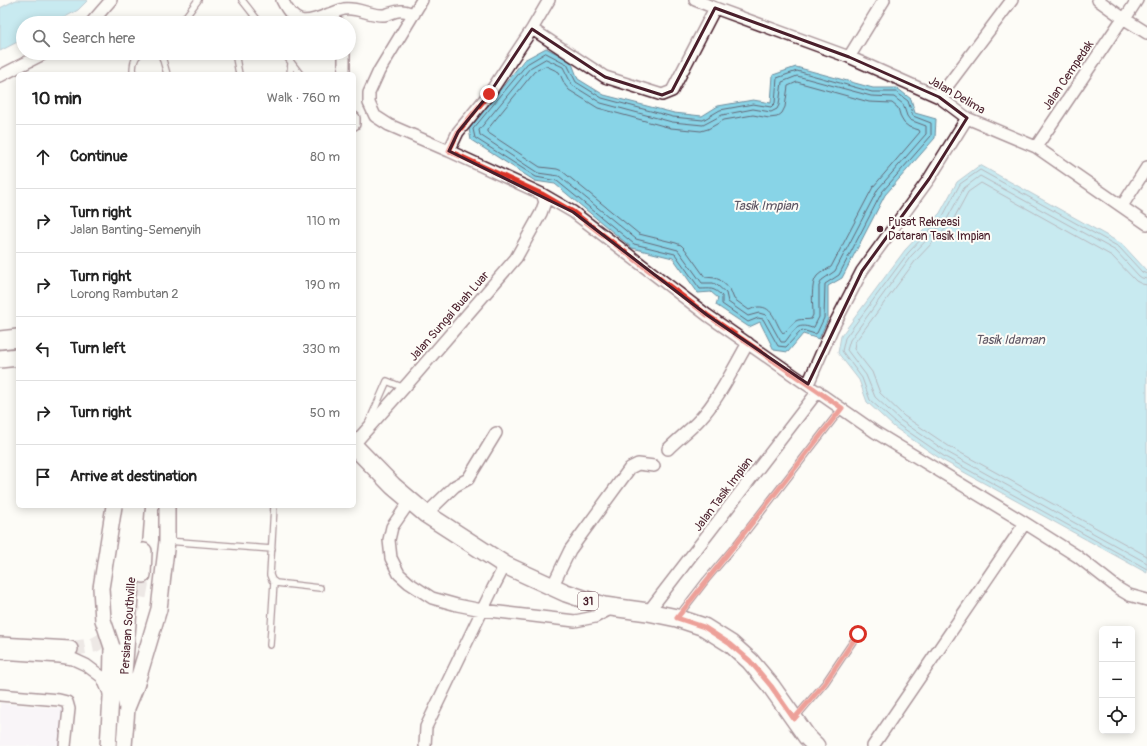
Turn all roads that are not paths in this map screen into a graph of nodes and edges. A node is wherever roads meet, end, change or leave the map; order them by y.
1 (111, 0) edge
2 (198, 0) edge
3 (242, 0) edge
4 (282, 0) edge
5 (422, 0) edge
6 (549, 0) edge
7 (695, 0) edge
8 (884, 0) edge
9 (1012, 0) edge
10 (1098, 0) edge
11 (1137, 0) edge
12 (715, 8) junction
13 (414, 14) junction
14 (328, 15) edge
15 (97, 16) edge
16 (186, 16) edge
17 (255, 16) edge
18 (293, 16) edge
19 (1123, 18) junction
20 (532, 29) junction
21 (1147, 33) edge
22 (849, 58) junction
23 (31, 60) edge
24 (135, 60) edge
25 (163, 60) edge
26 (237, 60) edge
27 (344, 60) edge
28 (291, 62) joint
29 (133, 72) edge
30 (166, 72) edge
31 (239, 72) edge
32 (290, 72) edge
33 (298, 72) edge
34 (344, 72) edge
35 (0, 76) edge
36 (939, 97) junction
37 (967, 118) junction
38 (1036, 147) junction
39 (449, 151) junction
40 (1147, 167) edge
41 (542, 194) junction
42 (1122, 206) junction
43 (1147, 224) edge
44 (16, 338) edge
45 (0, 340) edge
46 (748, 343) junction
47 (16, 358) edge
48 (0, 360) edge
49 (404, 388) junction
50 (813, 388) junction
51 (842, 408) junction
52 (496, 433) dead end
53 (357, 441) edge
54 (668, 449) dead end
55 (654, 466) dead end
56 (410, 500) junction
57 (114, 508) edge
58 (124, 508) edge
59 (137, 508) edge
60 (145, 508) edge
61 (159, 508) edge
62 (167, 508) edge
63 (274, 508) edge
64 (426, 514) junction
65 (1025, 523) junction
66 (167, 541) junction
67 (272, 549) junction
68 (505, 565) junction
69 (143, 575) tunnel mouth
70 (274, 582) junction
71 (320, 588) dead end
72 (552, 588) junction
73 (1147, 600) edge
74 (612, 608) junction
75 (482, 610) junction
76 (648, 612) junction
77 (677, 618) junction
78 (858, 634) dead end
79 (0, 645) edge
80 (270, 645) dead end
81 (112, 647) junction
82 (70, 649) tunnel mouth
83 (0, 653) edge
84 (0, 695) edge
85 (111, 697) junction
86 (127, 708) junction
87 (794, 719) junction
88 (65, 746) edge
89 (108, 746) edge
90 (124, 746) edge
91 (425, 746) edge
92 (816, 746) edge
93 (873, 746) edge

1 - 15 street
2 - 16 lane
3 - 17 lane
4 - 18 street
5 - 13 street
6 - 20 street
7 - 12 street, Jalan Delima
8 - 22 street
9 - 36 street
10 - 19 street
11 - 19 street, Jalan Cempedak
12 - 20 street
12 - 22 street, Jalan Delima
13 - 14 street
13 - 39 street
19 - 21 street
19 - 38 street, Jalan Cempedak
20 - 39 street
22 - 36 street, Jalan Delima
23 - 35 street
24 - 29 lane
25 - 30 lane
26 - 31 lane
27 - 34 street
28 - 32 lane
28 - 33 lane
36 - 37 street, Jalan Delima
37 - 38 street, Jalan Delima
37 - 50 street, Jalan Tasik Impian
38 - 42 street, Jalan Delima
39 - 41 street
40 - 42 street
41 - 46 street
41 - 49 street, Jalan Sungai Buah Luar
42 - 43 street, Jalan Delima
44 - 45 main road
46 - 50 street
46 - 54 street
47 - 48 main road
49 - 53 street, Jalan Sungai Buah Luar
49 - 53 lane
50 - 51 street
50 - 76 street, Jalan Tasik Impian
51 - 65 street
51 - 77 lane
52 - 64 street
53 - 56 main road, 31
55 - 72 street
56 - 64 main road, 31
56 - 75 street
57 - 81 main road, bridge
58 - 81 main road, Persiaran Southville
59 - 86 main road, Persiaran Southville
60 - 69 main road
61 - 86 main road
62 - 66 main road
63 - 67 lane
64 - 68 main road, 31
65 - 73 street
65 - 93 street
66 - 67 lane
66 - 86 main road
67 - 70 lane
68 - 72 main road, 31
68 - 75 street
70 - 71 lane
70 - 80 lane
72 - 74 main road, 31
74 - 75 street
74 - 76 main road, 31
75 - 91 street
76 - 77 main road, 31
77 - 87 main road, 31
78 - 87 lane
79 - 82 main road
81 - 85 main road, Persiaran Southville
83 - 85 street
84 - 88 street
85 - 89 main road, Persiaran Southville
86 - 90 main road, Persiaran Southville
87 - 92 main road, 31

